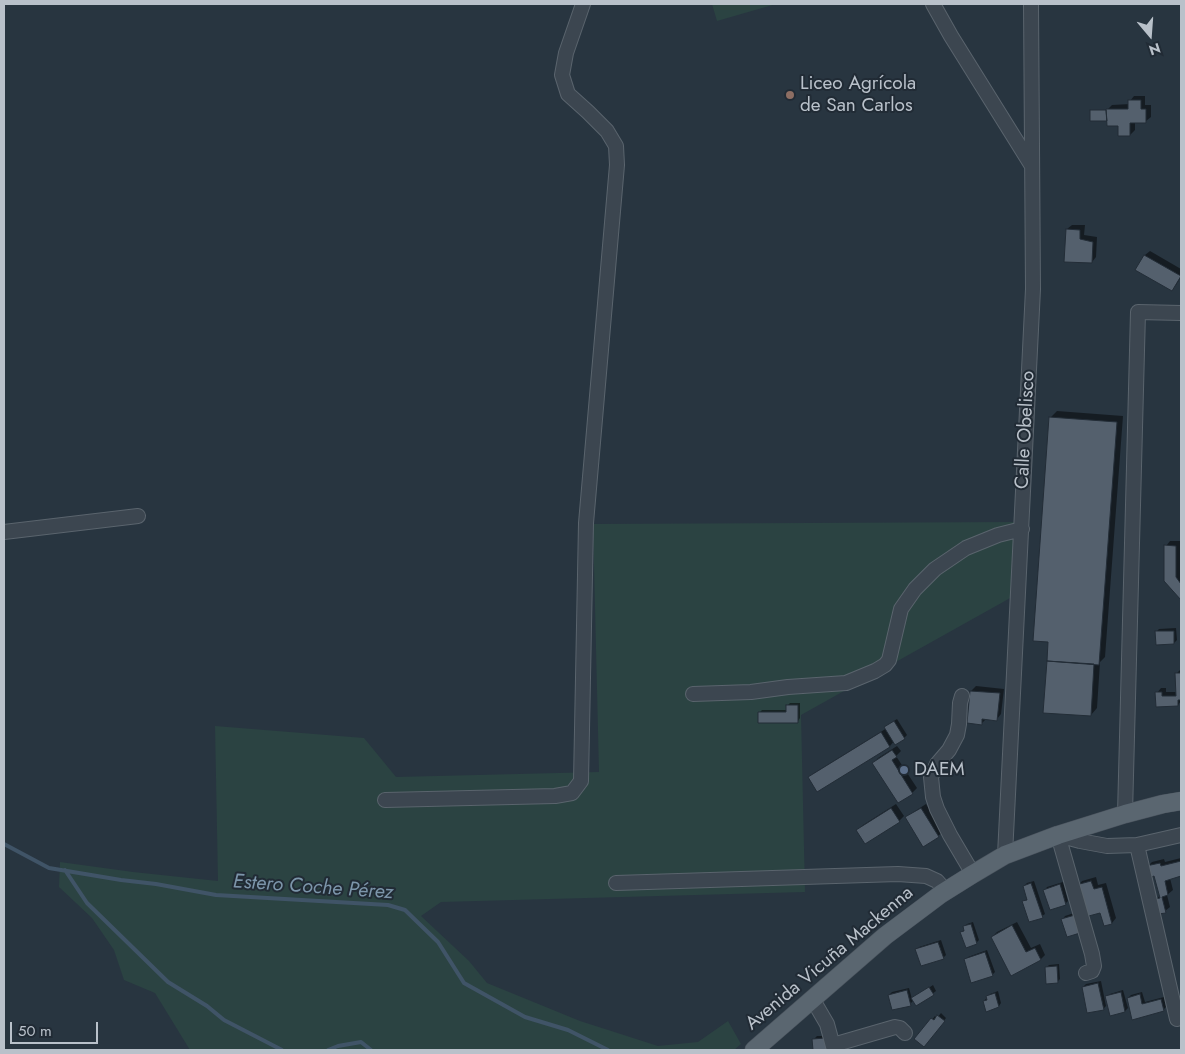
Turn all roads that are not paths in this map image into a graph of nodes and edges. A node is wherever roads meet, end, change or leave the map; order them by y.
1 (583, 4) edge
2 (934, 4) edge
3 (1031, 4) edge
4 (1032, 166) junction
5 (1181, 312) edge
6 (138, 516) dead end
7 (1022, 529) junction
8 (4, 532) edge
9 (692, 694) dead end
10 (962, 696) dead end
11 (385, 800) dead end
12 (1181, 801) edge
13 (1125, 814) junction
14 (1058, 834) junction
15 (1181, 835) edge
16 (1137, 846) junction
17 (1006, 855) junction
18 (973, 874) junction
19 (616, 883) dead end
20 (946, 892) junction
21 (1086, 973) dead end
22 (813, 1000) junction
23 (1177, 1019) dead end
24 (905, 1033) dead end
25 (834, 1048) edge
26 (754, 1050) edge

1 - 11 street
2 - 4 street
3 - 4 street, Calle Obelisco
4 - 7 street, Calle Obelisco
5 - 13 street
6 - 8 street
7 - 9 street
7 - 17 street, Calle Obelisco
10 - 18 street
12 - 13 main road, Avenida Vicuña Mackenna
13 - 14 main road, Avenida Vicuña Mackenna
14 - 16 street
14 - 17 main road, Avenida Vicuña Mackenna
14 - 21 street
15 - 16 street
16 - 23 street
17 - 18 main road, Avenida Vicuña Mackenna
18 - 20 main road, Avenida Vicuña Mackenna
19 - 20 street
20 - 22 main road, Avenida Vicuña Mackenna
22 - 25 street
22 - 26 main road, Avenida Vicuña Mackenna
24 - 25 street

